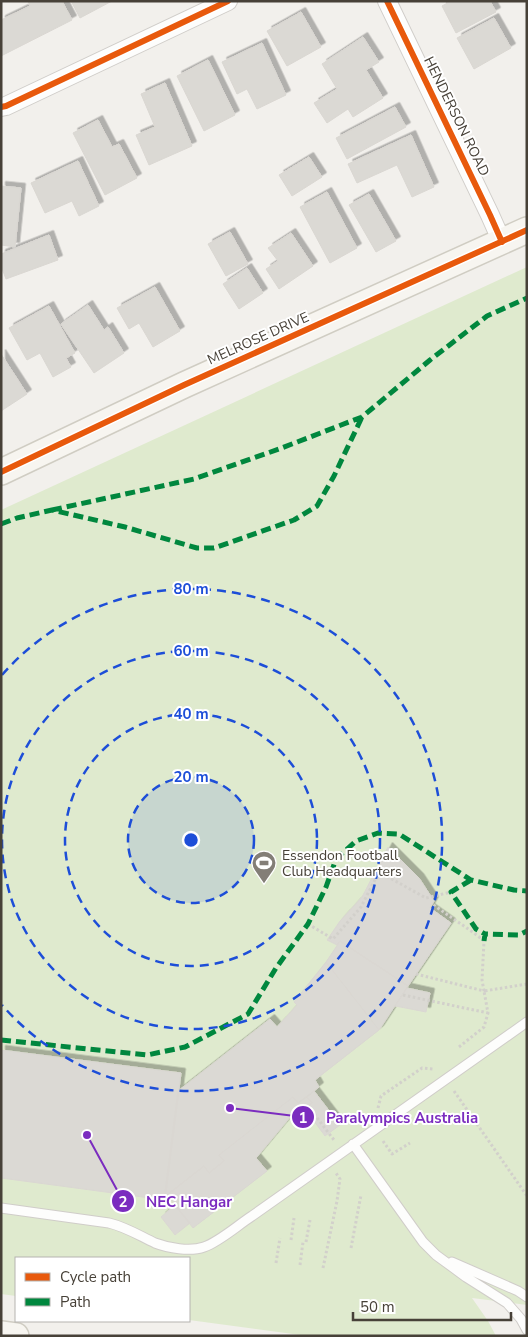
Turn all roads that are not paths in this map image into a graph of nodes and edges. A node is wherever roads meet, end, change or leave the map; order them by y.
1 (228, 1) edge
2 (387, 1) edge
3 (1, 107) edge
4 (527, 230) edge
5 (502, 242) junction
6 (1, 472) edge
7 (527, 1022) edge
8 (353, 1144) junction
9 (1, 1208) edge
10 (436, 1255) junction
11 (527, 1297) edge
12 (527, 1330) edge
13 (1, 1334) edge
14 (16, 1336) edge

1 - 3 street
2 - 5 street, HENDERSON ROAD
4 - 5 street, MELROSE DRIVE
5 - 6 street, MELROSE DRIVE
7 - 8 lane
8 - 9 lane
8 - 10 lane
10 - 11 lane
10 - 12 lane
13 - 14 street

